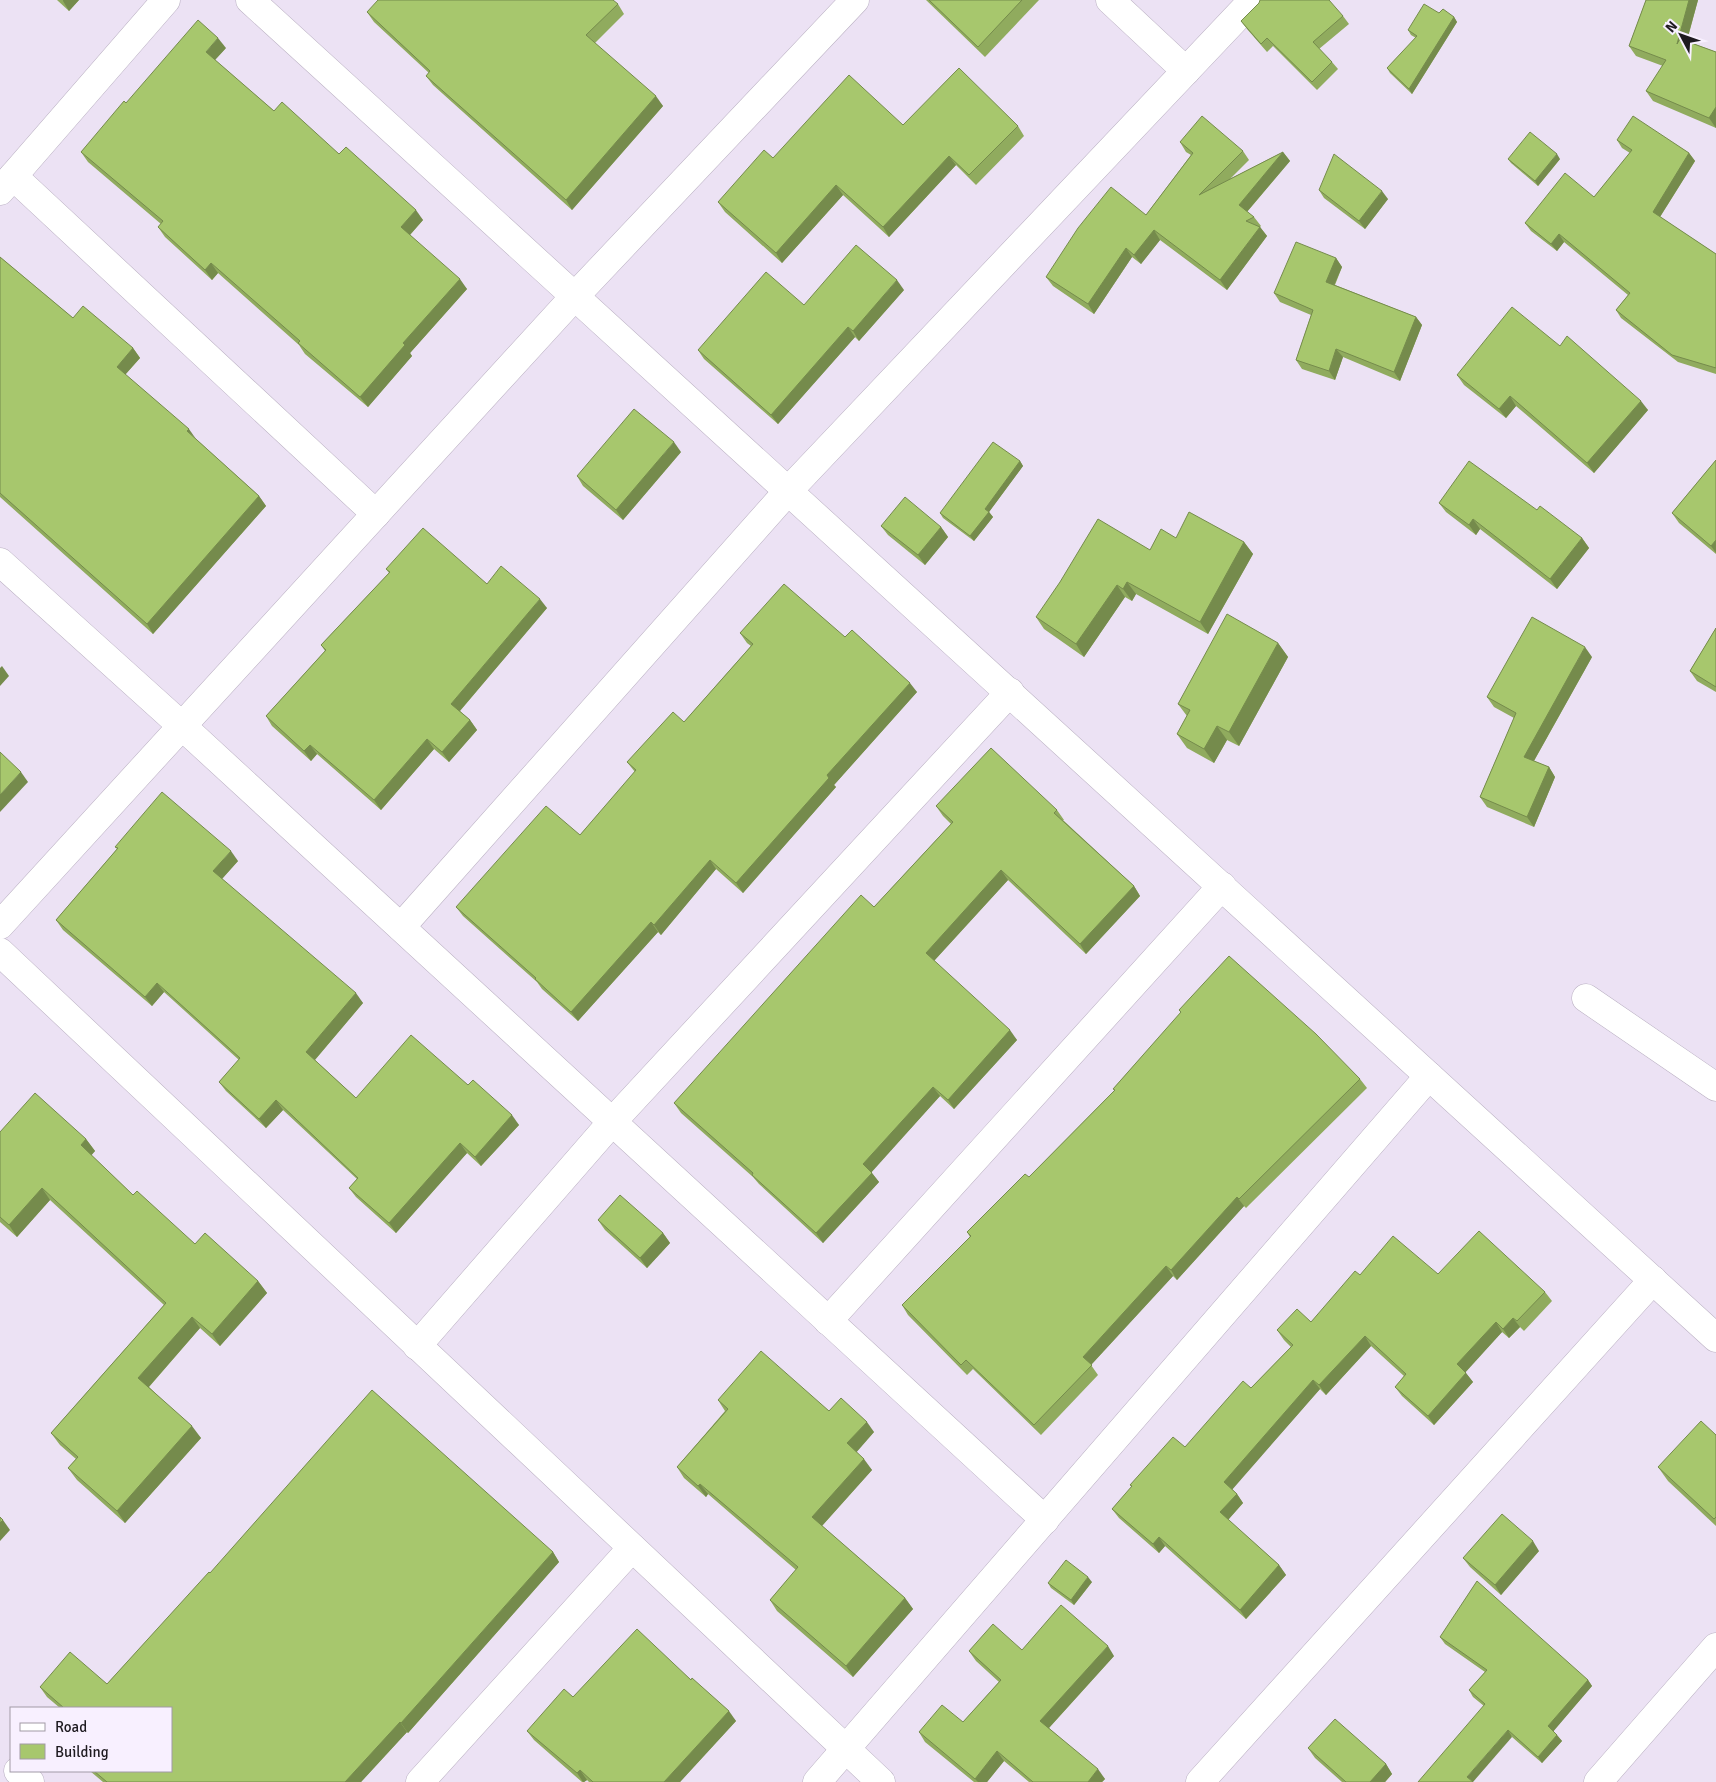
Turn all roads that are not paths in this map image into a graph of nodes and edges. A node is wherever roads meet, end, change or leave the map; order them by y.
1 (166, 0) edge
2 (250, 0) edge
3 (855, 0) edge
4 (1110, 0) edge
5 (1253, 0) edge
6 (1186, 71) junction
7 (7, 183) edge
8 (575, 296) junction
9 (788, 491) junction
10 (376, 514) junction
11 (0, 562) edge
12 (1010, 692) junction
13 (182, 726) junction
14 (1222, 886) junction
15 (0, 925) edge
16 (401, 927) junction
17 (0, 952) edge
18 (1586, 998) dead end
19 (1429, 1076) junction
20 (1716, 1087) edge
21 (612, 1122) junction
22 (1653, 1280) junction
23 (828, 1321) junction
24 (1716, 1338) edge
25 (417, 1346) junction
26 (1045, 1520) junction
27 (632, 1548) junction
28 (1716, 1647) edge
29 (845, 1749) junction
30 (0, 1754) edge
31 (10, 1764) edge
32 (19, 1772) edge
33 (30, 1782) edge
34 (420, 1782) edge
35 (817, 1782) edge
36 (881, 1782) edge
37 (1200, 1782) edge
38 (1598, 1782) edge

1 - 7 street
2 - 8 street
3 - 8 street
4 - 6 street
5 - 6 street
6 - 9 street
7 - 10 street
8 - 9 street
8 - 10 street
9 - 12 street
9 - 16 street
10 - 13 street
11 - 13 street
12 - 14 street
12 - 21 street
13 - 15 street
13 - 16 street
14 - 19 street
14 - 23 street
16 - 21 street
17 - 25 street
18 - 20 street
19 - 22 street
19 - 26 street
21 - 23 street
21 - 25 street
22 - 24 street
22 - 37 street
23 - 26 street
25 - 27 street
26 - 29 street
27 - 29 street
27 - 34 street
28 - 38 street
29 - 35 street
29 - 36 street
30 - 31 street
32 - 33 street

